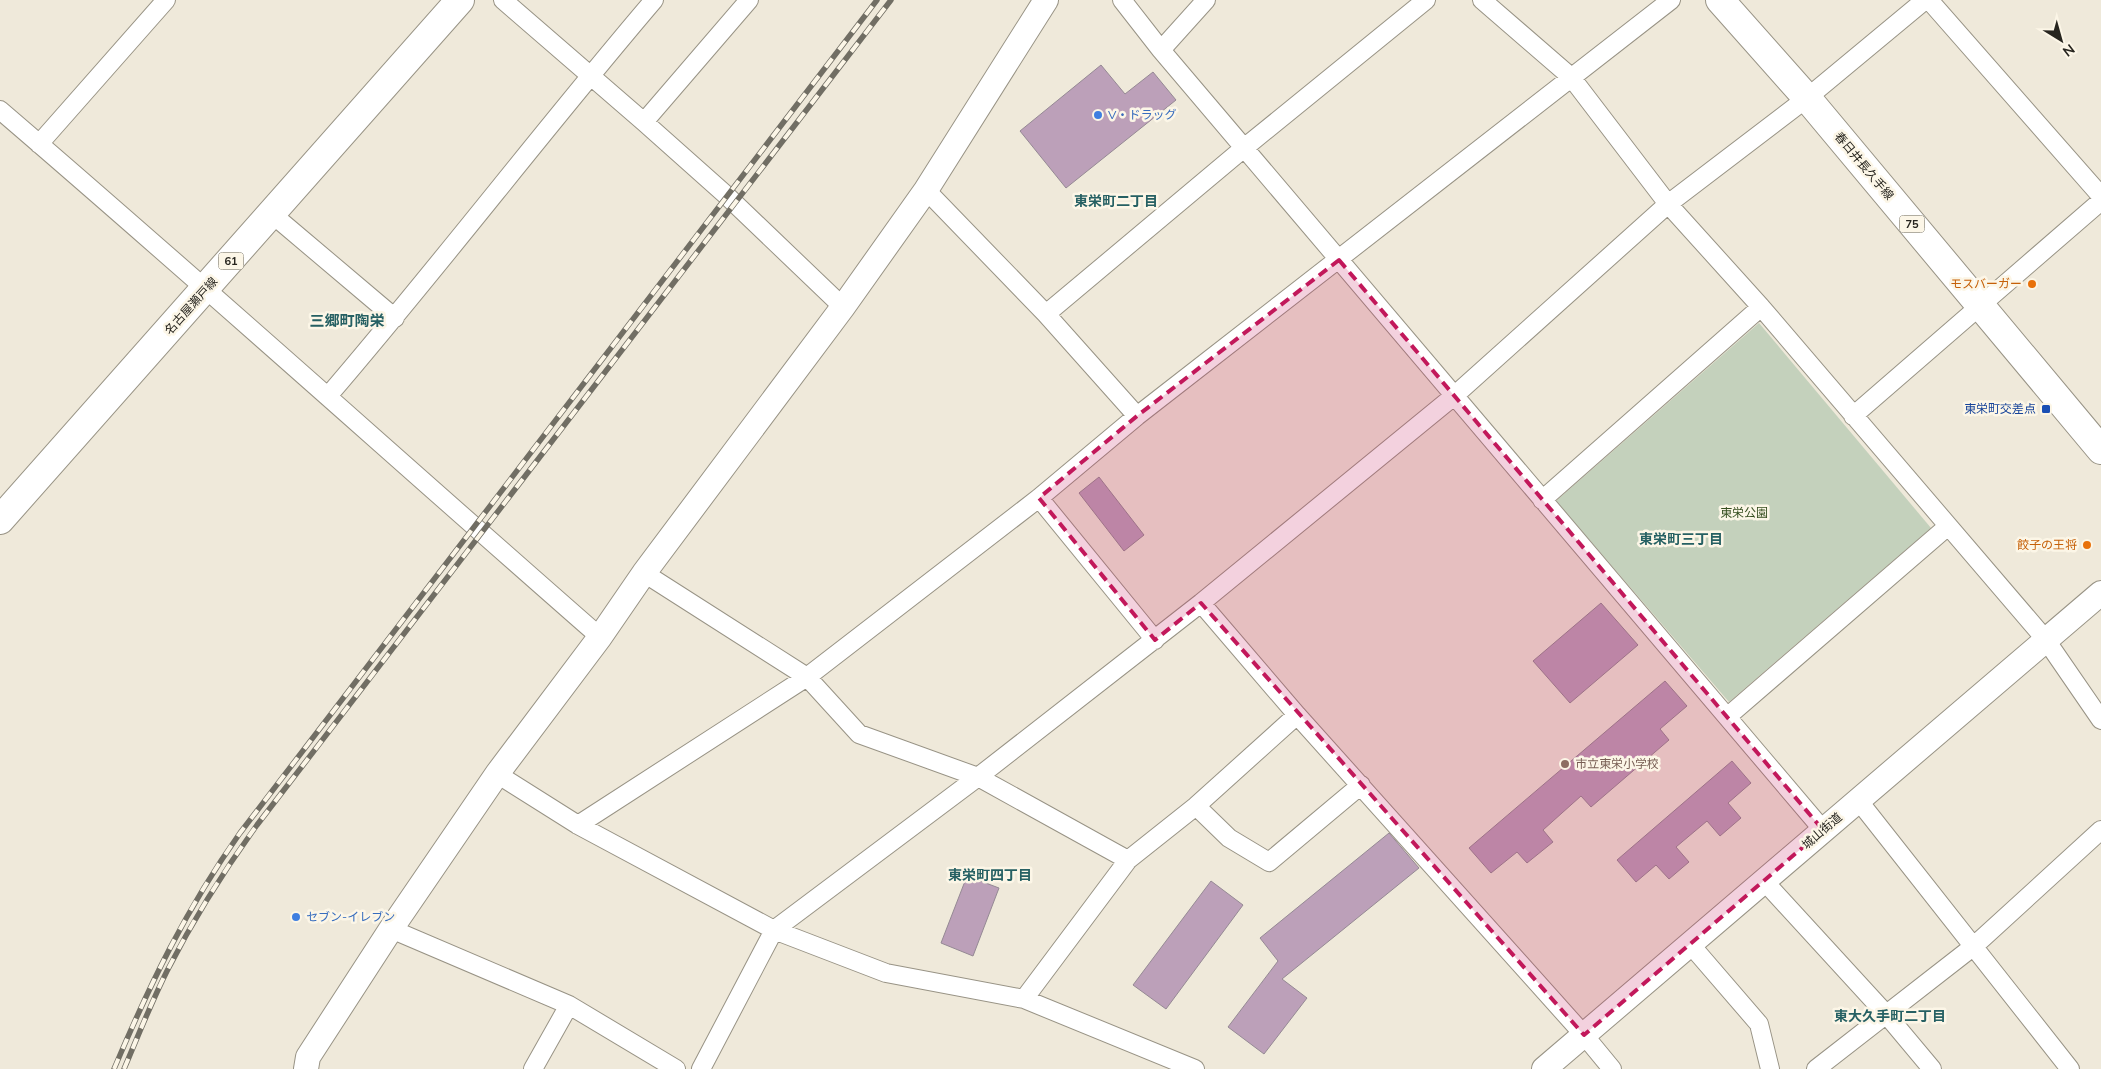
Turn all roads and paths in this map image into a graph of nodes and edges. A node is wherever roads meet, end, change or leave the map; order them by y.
1 (166, 0) edge
2 (460, 0) edge
3 (503, 0) edge
4 (654, 0) edge
5 (750, 0) edge
6 (1046, 0) edge
7 (1122, 0) edge
8 (1206, 0) edge
9 (1426, 0) edge
10 (1482, 0) edge
11 (1671, 0) edge
12 (1720, 0) edge
13 (1925, 0) edge
14 (1929, 0) edge
15 (1161, 50) junction
16 (590, 75) junction
17 (1571, 77) junction
18 (1807, 98) junction
19 (0, 110) edge
20 (644, 122) junction
21 (39, 144) junction
22 (1244, 148) junction
23 (926, 190) junction
24 (2101, 196) edge
25 (2101, 201) edge
26 (1668, 204) junction
27 (272, 214) junction
28 (1339, 260) junction
29 (205, 290) junction
30 (1981, 306) junction
31 (843, 307) junction
32 (1760, 307) junction
33 (1046, 314) junction
34 (395, 318) junction
35 (328, 396) junction
36 (1454, 396) junction
37 (1137, 416) junction
38 (1853, 416) junction
39 (2101, 450) edge
40 (1039, 498) junction
41 (1542, 500) junction
42 (0, 520) edge
43 (1947, 527) junction
44 (644, 573) junction
45 (2101, 594) edge
46 (1201, 603) junction
47 (600, 638) junction
48 (1155, 640) junction
49 (2046, 640) junction
50 (807, 677) junction
51 (1297, 715) junction
52 (1727, 717) junction
53 (2101, 720) edge
54 (497, 774) junction
55 (978, 777) junction
56 (1361, 785) junction
57 (1858, 800) junction
58 (1196, 806) junction
59 (578, 826) junction
60 (1823, 830) junction
61 (2101, 830) edge
62 (1128, 860) junction
63 (1764, 881) junction
64 (391, 929) junction
65 (774, 930) junction
66 (1690, 944) junction
67 (1974, 946) junction
68 (1024, 1000) junction
69 (569, 1005) junction
70 (1886, 1014) junction
71 (1584, 1035) junction
72 (306, 1069) edge
73 (533, 1069) edge
74 (676, 1069) edge
75 (701, 1069) edge
76 (1194, 1069) edge
77 (1544, 1069) edge
78 (1612, 1069) edge
79 (1770, 1069) edge
80 (1816, 1069) edge
81 (1932, 1069) edge
82 (2070, 1069) edge

1 - 21 street
2 - 27 main road, 名古屋瀬戸線 / 61
3 - 16 street
4 - 16 street
5 - 20 street
6 - 23 street
7 - 15 street
8 - 15 street
9 - 22 street
10 - 17 street
11 - 17 street
12 - 18 main road, 春日井長久手線 / 75
13 - 18 street
14 - 24 street
15 - 22 street
16 - 20 street
16 - 34 street
17 - 26 street
17 - 28 street
18 - 26 street
18 - 30 main road, 春日井長久手線 / 75
19 - 21 street
20 - 31 street
21 - 29 street
22 - 28 street
22 - 33 street
23 - 31 street
23 - 33 street
25 - 30 street
26 - 32 street
26 - 36 street
27 - 29 main road, 名古屋瀬戸線 / 61
27 - 34 street
28 - 36 street
28 - 37 street
29 - 35 street
29 - 42 main road, 名古屋瀬戸線 / 61
30 - 38 street
30 - 39 main road, 春日井長久手線 / 75
31 - 44 street
32 - 38 street
32 - 41 street
33 - 37 street
34 - 35 street
35 - 47 street
36 - 41 street
36 - 46 street
37 - 40 street
38 - 43 street
40 - 48 street
40 - 50 street
41 - 52 street
43 - 49 street
43 - 52 street
44 - 47 street
44 - 50 street
45 - 49 street, 城山街道
46 - 48 street
46 - 51 street
47 - 54 street
48 - 55 street
49 - 53 street
49 - 57 street, 城山街道
50 - 55 street
50 - 59 street
51 - 56 street
51 - 58 street
52 - 60 street
54 - 59 street
54 - 64 street
55 - 62 street
55 - 65 street
56 - 58 street
56 - 71 street
57 - 60 street, 城山街道
57 - 67 street
58 - 62 street
59 - 65 street
60 - 63 street, 城山街道
61 - 67 street
62 - 68 street
63 - 66 street, 城山街道
63 - 70 street
64 - 69 street
64 - 72 street
65 - 68 street
65 - 75 street
66 - 71 street, 城山街道
66 - 79 street
67 - 70 street
67 - 82 street
68 - 76 street
69 - 73 street
69 - 74 street
70 - 80 street
70 - 81 street
71 - 77 street, 城山街道
71 - 78 street

